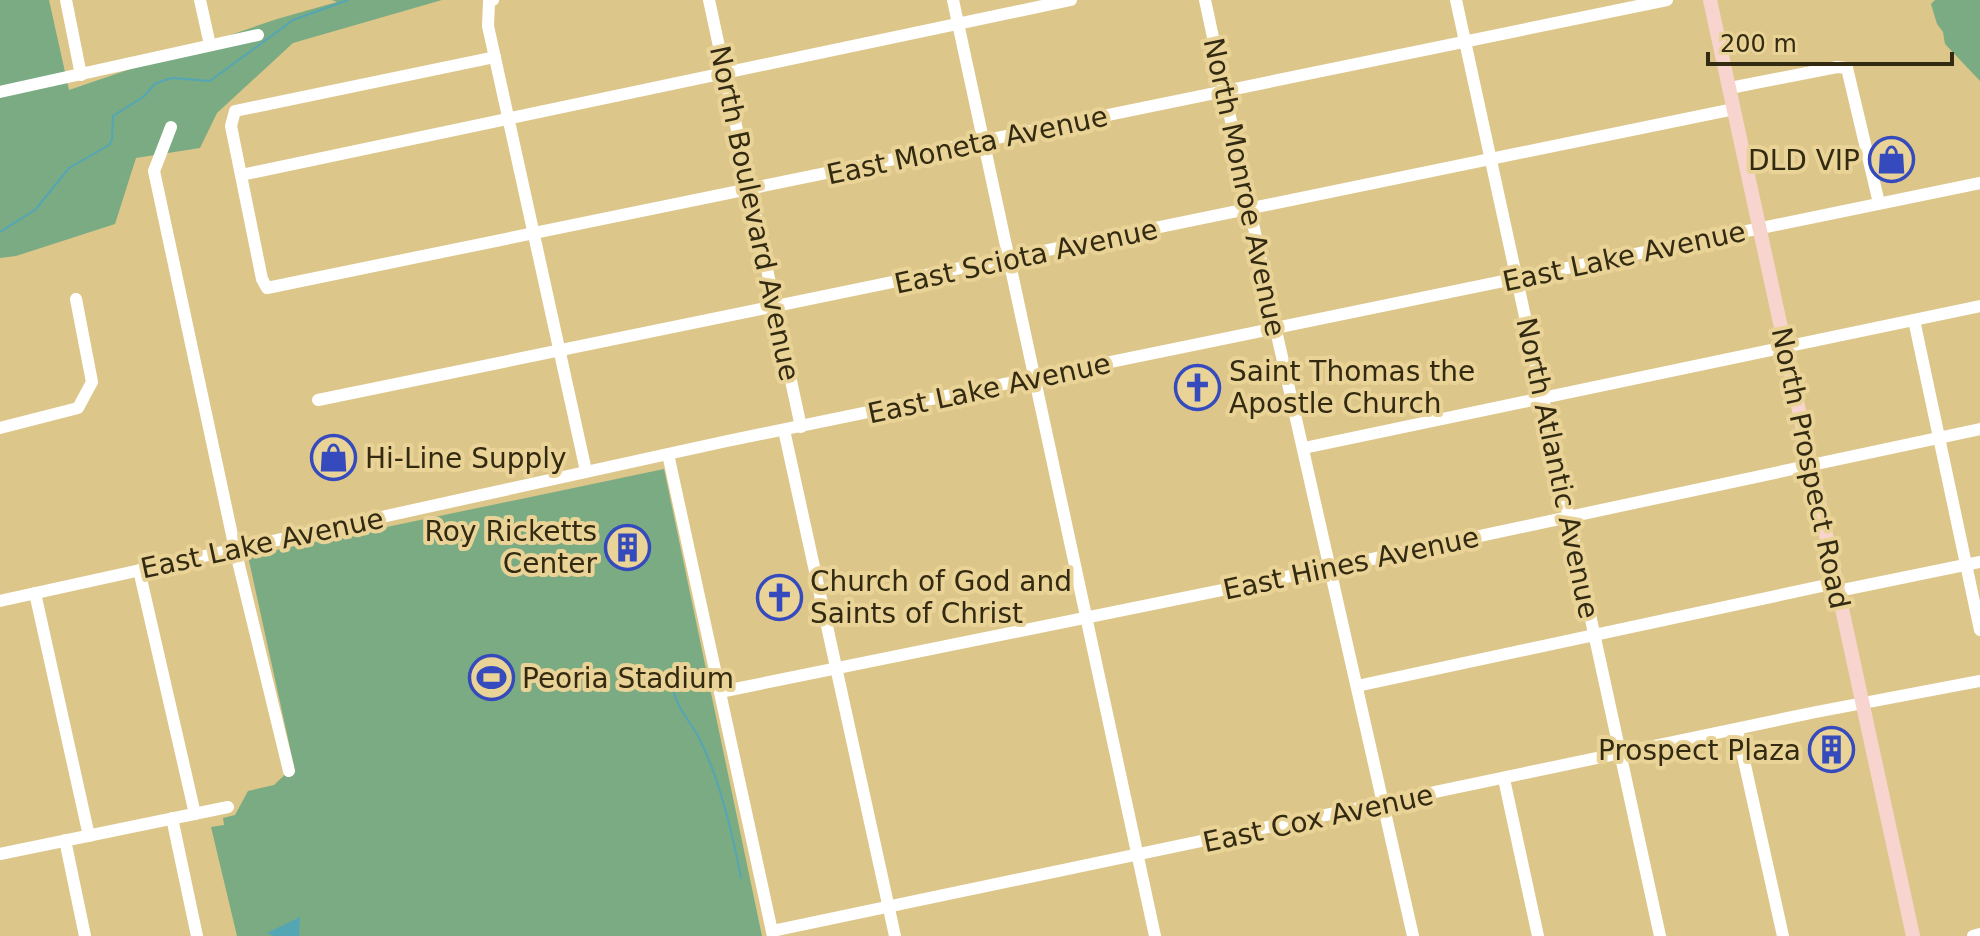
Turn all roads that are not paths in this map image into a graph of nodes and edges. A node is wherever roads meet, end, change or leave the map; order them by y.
1 (66, 0) edge
2 (200, 0) edge
3 (709, 0) edge
4 (953, 0) edge
5 (1071, 0) edge
6 (1205, 0) edge
7 (1456, 0) edge
8 (1667, 0) edge
9 (1710, 0) edge
10 (491, 1) edge
11 (958, 24) junction
12 (258, 35) dead end
13 (1465, 43) junction
14 (210, 45) junction
15 (495, 57) junction
16 (726, 72) junction
17 (81, 75) junction
18 (1730, 88) junction
19 (0, 92) edge
20 (1225, 92) junction
21 (1734, 109) junction
22 (509, 118) junction
23 (171, 127) dead end
24 (983, 142) junction
25 (1490, 160) junction
26 (241, 175) junction
27 (1980, 183) edge
28 (751, 191) junction
29 (1879, 203) junction
30 (1251, 209) junction
31 (1759, 228) junction
32 (534, 235) junction
33 (1009, 260) junction
34 (1516, 278) junction
35 (76, 299) dead end
36 (1980, 306) edge
37 (776, 308) junction
38 (1914, 320) junction
39 (1275, 326) junction
40 (1785, 347) junction
41 (560, 350) junction
42 (1036, 377) junction
43 (1543, 398) junction
44 (318, 400) dead end
45 (801, 427) junction
46 (0, 428) edge
47 (1980, 429) edge
48 (784, 430) junction
49 (1939, 439) junction
50 (1304, 448) junction
51 (668, 454) junction
52 (1810, 467) junction
53 (586, 471) junction
54 (1570, 517) junction
55 (235, 549) junction
56 (1980, 562) edge
57 (1966, 565) junction
58 (1330, 568) junction
59 (139, 570) junction
60 (1837, 587) junction
61 (35, 593) junction
62 (0, 601) edge
63 (1087, 618) junction
64 (1980, 630) edge
65 (1595, 635) junction
66 (836, 670) junction
67 (1980, 681) edge
68 (1357, 686) junction
69 (720, 692) junction
70 (1863, 705) junction
71 (1737, 729) junction
72 (1622, 754) junction
73 (289, 771) dead end
74 (1504, 779) junction
75 (1383, 804) junction
76 (228, 807) dead end
77 (195, 814) junction
78 (172, 818) junction
79 (89, 836) junction
80 (65, 840) junction
81 (0, 854) edge
82 (1138, 856) junction
83 (888, 906) junction
84 (772, 934) edge
85 (1980, 934) edge
86 (85, 936) edge
87 (197, 936) edge
88 (895, 936) edge
89 (1155, 936) edge
90 (1413, 936) edge
91 (1538, 936) edge
92 (1660, 936) edge
93 (1783, 936) edge
94 (1913, 936) edge
95 (1973, 936) edge

1 - 17 street
2 - 14 street
3 - 16 street, North Boulevard Avenue
4 - 11 street
5 - 11 street
6 - 20 street, North Monroe Avenue
7 - 13 street, North Atlantic Avenue
8 - 13 street, East Moneta Avenue
9 - 18 main road, North Prospect Road
10 - 15 street
11 - 16 street
11 - 24 street
12 - 14 street
13 - 20 street, East Moneta Avenue
13 - 25 street, North Atlantic Avenue
14 - 17 street
15 - 22 street
15 - 26 street
16 - 22 street
16 - 28 street, North Boulevard Avenue
17 - 19 street
18 - 21 main road, North Prospect Road
18 - 29 street
20 - 24 street, East Moneta Avenue
20 - 30 street, North Monroe Avenue
21 - 25 street, East Sciota Avenue
21 - 31 main road, North Prospect Road
22 - 26 street
22 - 32 street
23 - 55 street
24 - 28 street, East Moneta Avenue
24 - 33 street
25 - 30 street, East Sciota Avenue
25 - 34 street, North Atlantic Avenue
26 - 32 street, East Moneta Avenue
27 - 29 street, East Lake Avenue
28 - 32 street, East Moneta Avenue
28 - 37 street, North Boulevard Avenue
29 - 31 street, East Lake Avenue
30 - 33 street, East Sciota Avenue
30 - 39 street, North Monroe Avenue
31 - 34 street, East Lake Avenue
31 - 40 main road, North Prospect Road
32 - 41 street
33 - 37 street, East Sciota Avenue
33 - 42 street
34 - 39 street, East Lake Avenue
34 - 43 street, North Atlantic Avenue
35 - 46 street
36 - 38 street
37 - 41 street, East Sciota Avenue
37 - 45 street, North Boulevard Avenue
38 - 40 street
38 - 49 street
39 - 42 street, East Lake Avenue
39 - 50 street, North Monroe Avenue
40 - 43 street
40 - 52 main road, North Prospect Road
41 - 44 street, East Sciota Avenue
41 - 53 street
42 - 45 street, East Lake Avenue
42 - 63 street
43 - 50 street
43 - 54 street, North Atlantic Avenue
45 - 48 street, East Lake Avenue
47 - 49 street, East Hines Avenue
48 - 51 street, East Lake Avenue
48 - 66 street
49 - 52 street, East Hines Avenue
49 - 57 street
50 - 58 street, North Monroe Avenue
51 - 53 street, East Lake Avenue
51 - 69 street
52 - 54 street, East Hines Avenue
52 - 60 main road, North Prospect Road
53 - 55 street, East Lake Avenue
54 - 58 street, East Hines Avenue
54 - 65 street, North Atlantic Avenue
55 - 59 street, East Lake Avenue
55 - 73 street
56 - 57 street
57 - 60 street
57 - 64 street
58 - 63 street, East Hines Avenue
58 - 68 street, North Monroe Avenue
59 - 61 street, East Lake Avenue
59 - 77 street
60 - 65 street
60 - 70 main road, North Prospect Road
61 - 62 street, East Lake Avenue
61 - 79 street
63 - 66 street, East Hines Avenue
63 - 82 street
65 - 68 street
65 - 72 street, North Atlantic Avenue
66 - 69 street, East Hines Avenue
66 - 83 street
67 - 70 street, East Cox Avenue
68 - 75 street, North Monroe Avenue
69 - 84 street
70 - 71 street, East Cox Avenue
70 - 94 main road, North Prospect Road
71 - 72 street, East Cox Avenue
71 - 93 street
72 - 74 street, East Cox Avenue
72 - 92 street, North Atlantic Avenue
74 - 75 street, East Cox Avenue
74 - 91 street
75 - 82 street, East Cox Avenue
75 - 90 street, North Monroe Avenue
76 - 77 street
77 - 78 street
78 - 79 street
78 - 87 street
79 - 80 street
80 - 81 street
80 - 86 street
82 - 83 street, East Cox Avenue
82 - 89 street
83 - 84 street, East Cox Avenue
83 - 88 street
85 - 95 street

